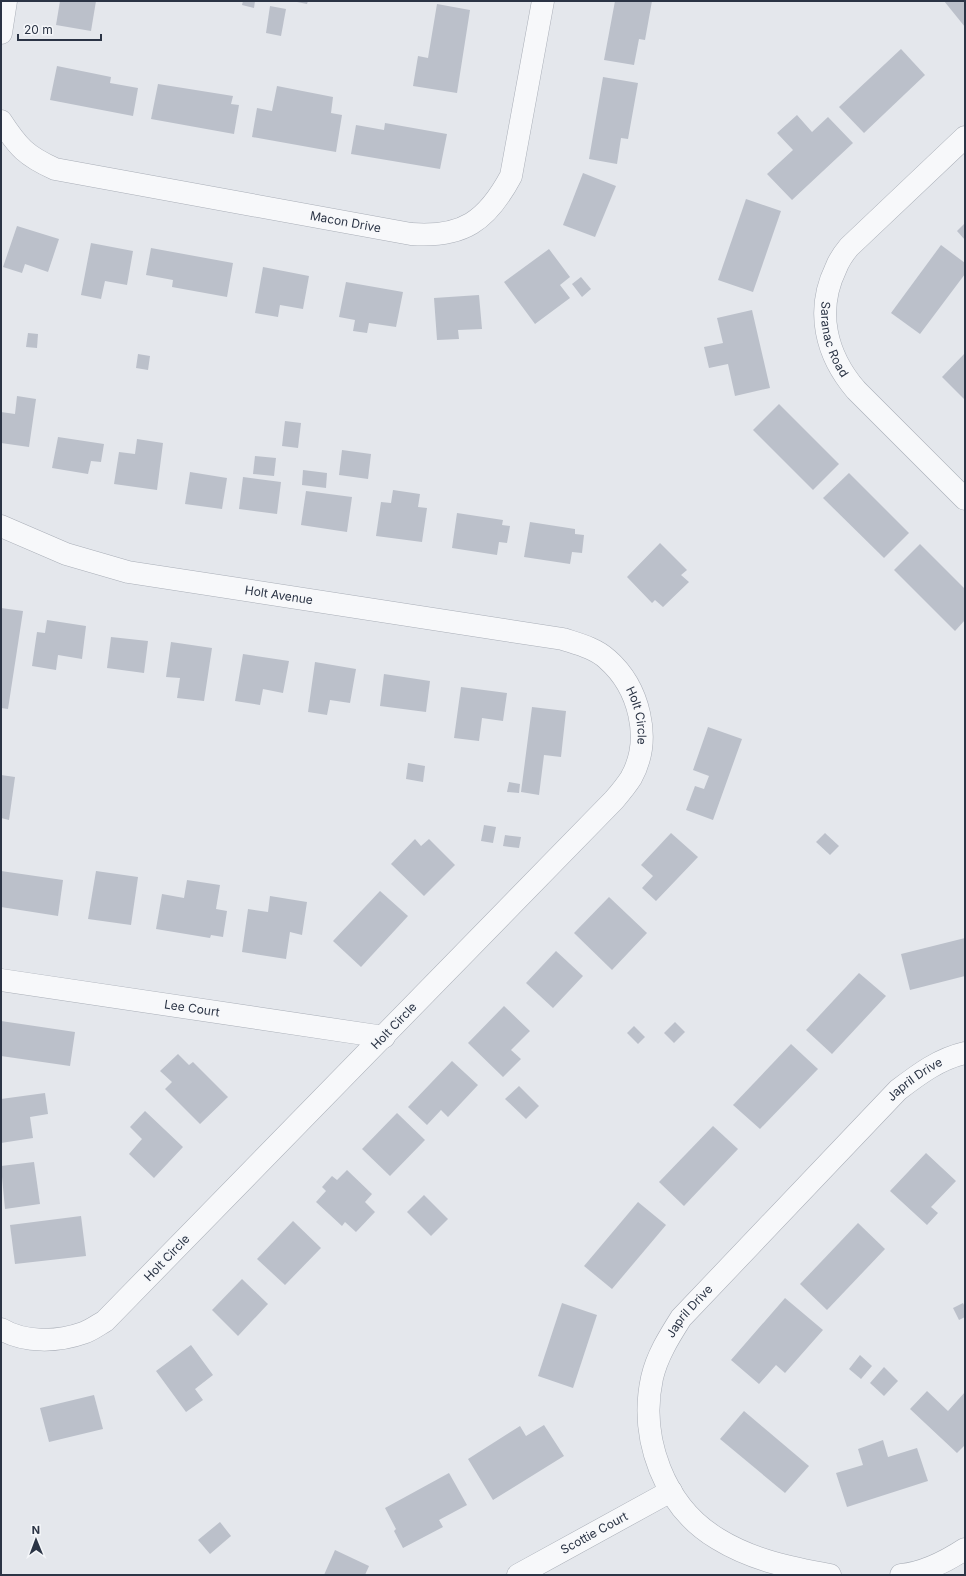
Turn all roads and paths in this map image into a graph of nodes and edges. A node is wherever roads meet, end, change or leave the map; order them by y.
1 (6, 1) edge
2 (543, 1) edge
3 (1, 32) edge
4 (1, 121) edge
5 (965, 137) edge
6 (965, 499) edge
7 (1, 526) edge
8 (563, 639) joint
9 (1, 980) edge
10 (384, 1037) junction
11 (965, 1053) edge
12 (1, 1329) edge
13 (671, 1491) junction
14 (965, 1549) edge
15 (518, 1575) edge
16 (830, 1575) edge
17 (900, 1575) edge

1 - 3 street
2 - 4 street, Macon Drive
5 - 6 street, Saranac Road
7 - 8 street, Holt Avenue
8 - 10 street, Holt Circle
9 - 10 street, Lee Court
10 - 12 street, Holt Circle
11 - 13 street, Japril Drive
13 - 15 street, Scottie Court
13 - 16 street, Japril Drive
14 - 17 street

